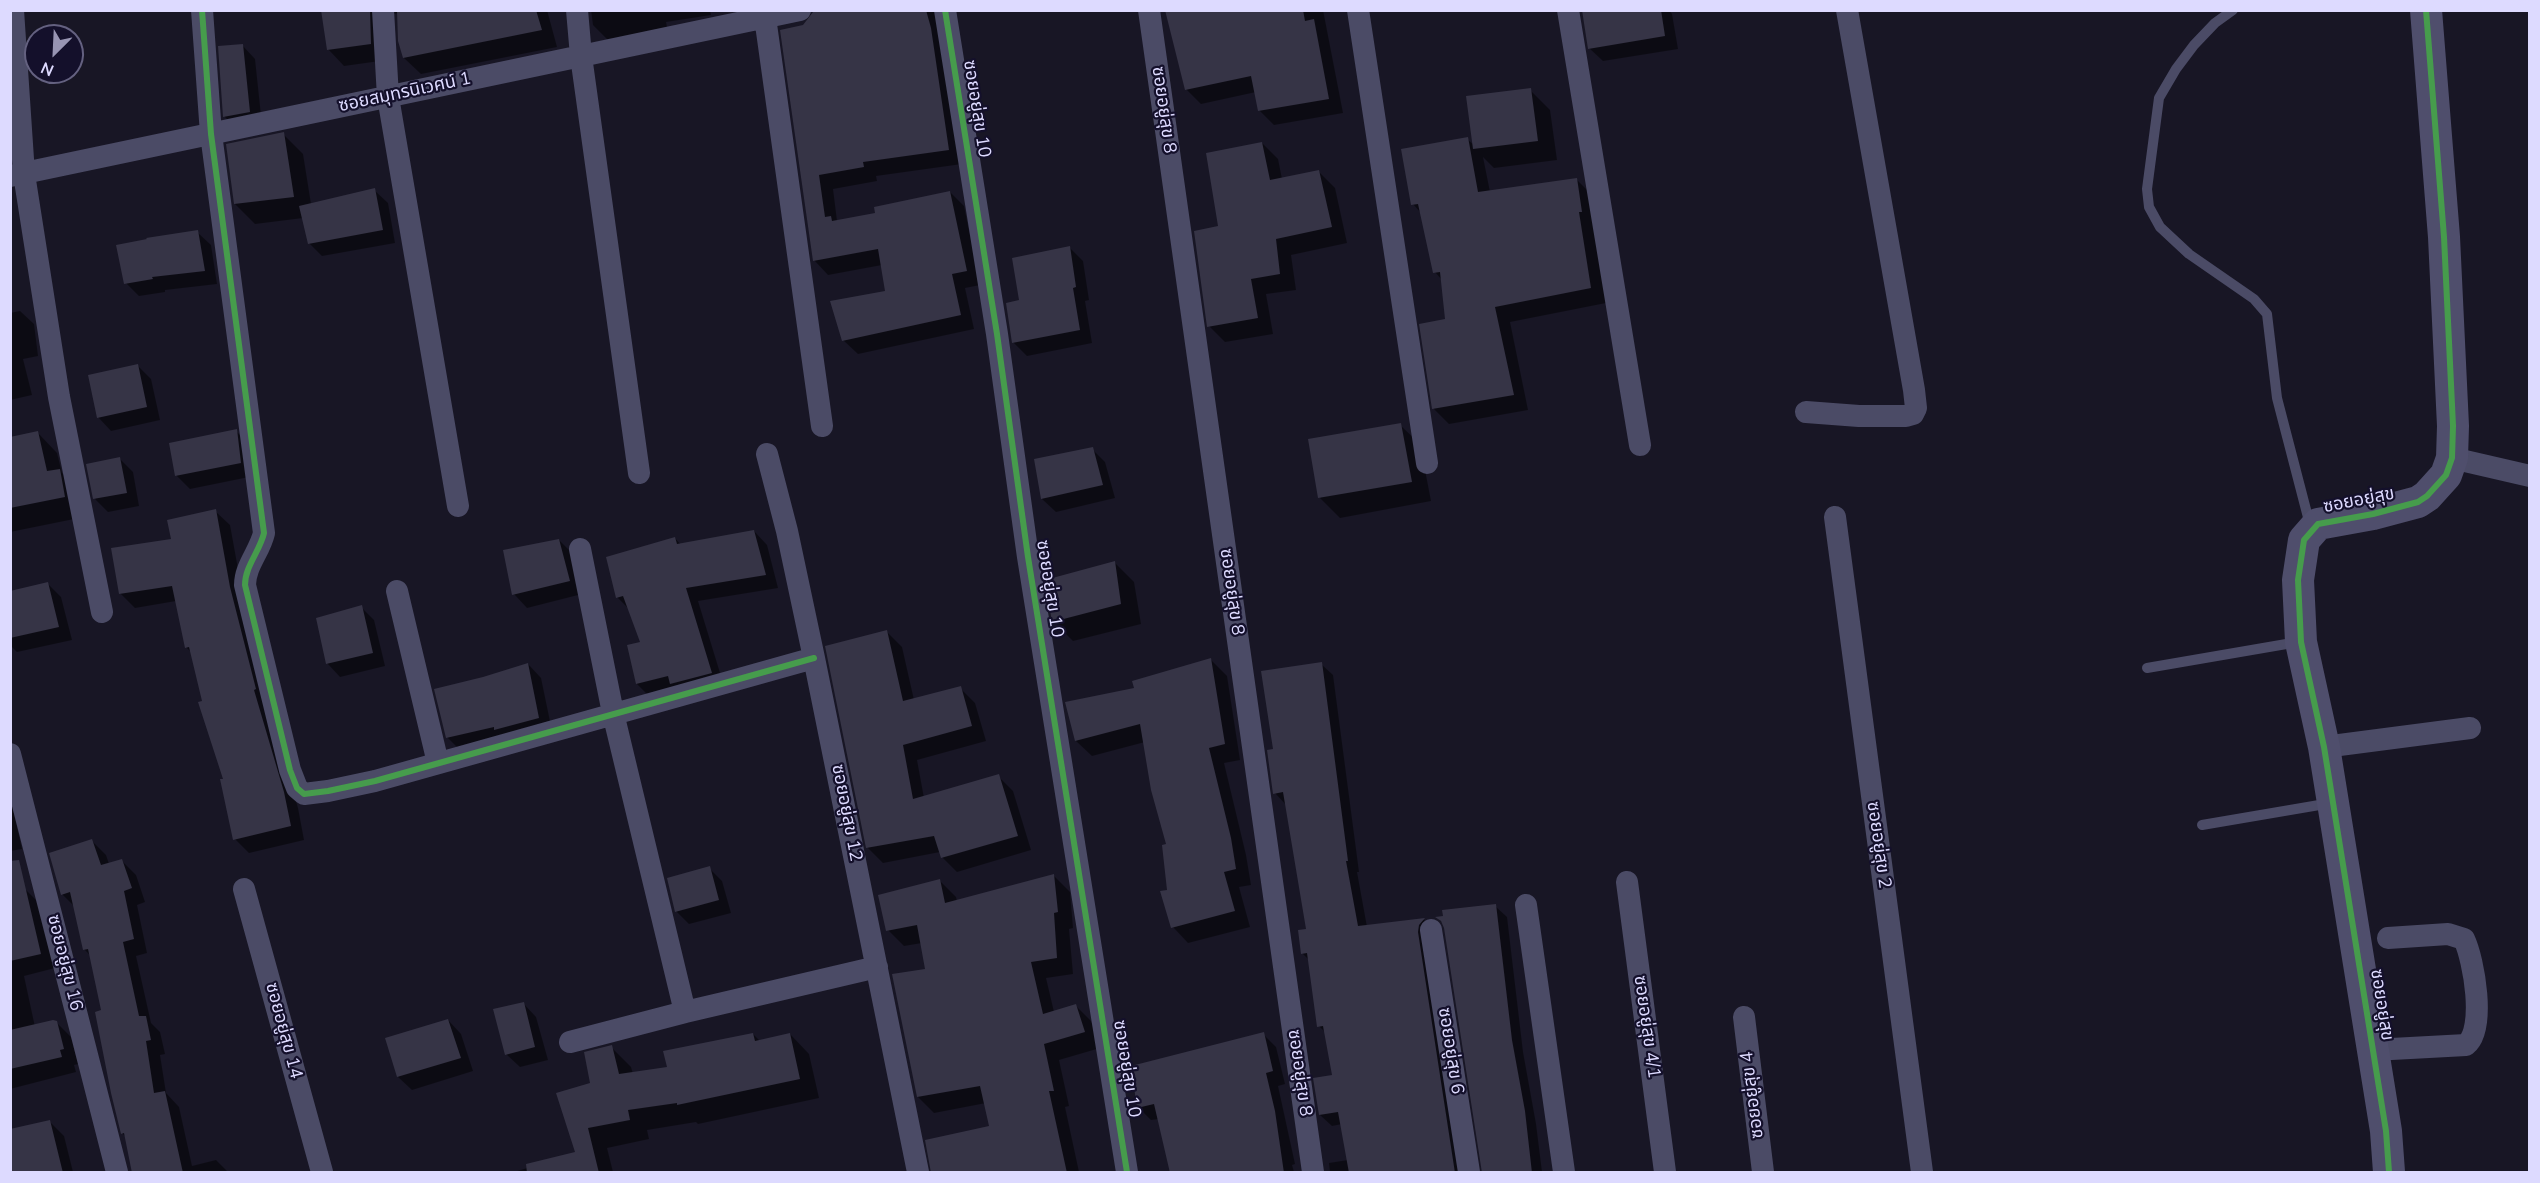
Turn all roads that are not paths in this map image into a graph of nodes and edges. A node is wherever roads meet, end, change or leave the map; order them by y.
1 (13, 10) edge
2 (202, 10) edge
3 (382, 10) edge
4 (577, 10) edge
5 (800, 10) edge
6 (945, 10) edge
7 (1149, 10) edge
8 (1358, 10) edge
9 (1568, 10) edge
10 (1847, 10) edge
11 (2233, 10) edge
12 (2427, 10) edge
13 (765, 14) edge
14 (581, 56) junction
15 (388, 97) junction
16 (211, 134) junction
17 (17, 175) edge
18 (1806, 412) dead end
19 (822, 426) dead end
20 (1640, 445) dead end
21 (767, 454) dead end
22 (2452, 458) junction
23 (1427, 463) dead end
24 (639, 473) dead end
25 (2529, 476) edge
26 (458, 506) dead end
27 (1835, 517) dead end
28 (2311, 530) junction
29 (580, 549) dead end
30 (397, 591) dead end
31 (102, 612) dead end
32 (2301, 642) junction
33 (814, 658) junction
34 (2147, 668) dead end
35 (614, 712) junction
36 (2470, 728) dead end
37 (2324, 747) junction
38 (10, 754) edge
39 (438, 763) junction
40 (2332, 803) junction
41 (2202, 825) dead end
42 (1627, 882) dead end
43 (244, 889) dead end
44 (1526, 904) dead end
45 (1431, 930) dead end
46 (2388, 938) dead end
47 (877, 967) junction
48 (686, 1012) junction
49 (1744, 1017) dead end
50 (570, 1042) dead end
51 (2373, 1050) junction
52 (117, 1173) edge
53 (322, 1173) edge
54 (918, 1173) edge
55 (1127, 1173) edge
56 (1313, 1173) edge
57 (1469, 1173) edge
58 (1564, 1173) edge
59 (1665, 1173) edge
60 (1763, 1173) edge
61 (1922, 1173) edge
62 (2389, 1173) edge

1 - 17 street
2 - 16 street
3 - 15 street
4 - 14 street
5 - 13 street, ซอยสมุทรนิเวศน์ 1
6 - 55 street, ซอยอยู่สุข 10
7 - 56 street, ซอยอยู่สุข 8
8 - 23 street
9 - 20 street
10 - 18 street
11 - 28 lane
12 - 22 street, ซอยอยู่สุข
13 - 14 street, ซอยสมุทรนิเวศน์ 1
13 - 19 street
14 - 15 street, ซอยสมุทรนิเวศน์ 1
14 - 24 street
15 - 16 street, ซอยสมุทรนิเวศน์ 1
15 - 26 street
16 - 17 street, ซอยสมุทรนิเวศน์ 1
16 - 39 street
17 - 31 street
21 - 33 street, ซอยอยู่สุข 12
22 - 25 street
22 - 28 street, ซอยอยู่สุข
27 - 61 street, ซอยอยู่สุข 2
28 - 32 street, ซอยอยู่สุข
29 - 35 street
30 - 39 street
32 - 34 lane
32 - 37 street, ซอยอยู่สุข
33 - 35 street
33 - 47 street, ซอยอยู่สุข 12
35 - 39 street
35 - 48 street
36 - 37 street
37 - 40 street, ซอยอยู่สุข
38 - 52 street, ซอยอยู่สุข 16
40 - 41 lane
40 - 51 street, ซอยอยู่สุข
42 - 59 street, ซอยอยู่สุข 4/1
43 - 53 street, ซอยอยู่สุข 14
44 - 58 street
45 - 57 street, ซอยอยู่สุข 6
46 - 51 street
47 - 48 street
47 - 54 street, ซอยอยู่สุข 12
48 - 50 street
49 - 60 street, ซอยอยู่สุข 4
51 - 62 street, ซอยอยู่สุข

